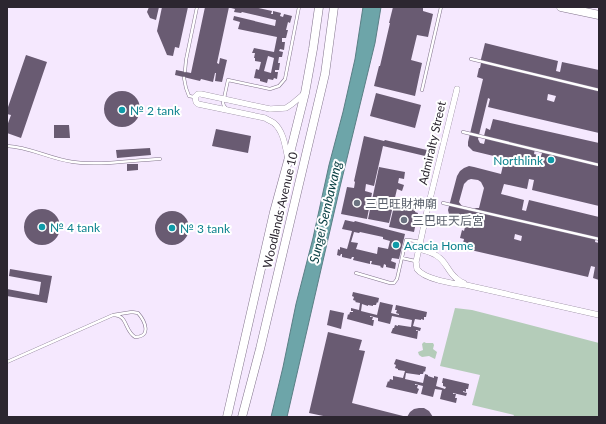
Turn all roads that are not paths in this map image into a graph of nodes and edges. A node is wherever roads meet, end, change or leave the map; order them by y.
1 (197, 7) edge
2 (299, 7) edge
3 (319, 7) edge
4 (334, 7) edge
5 (441, 7) edge
6 (561, 7) edge
7 (599, 15) edge
8 (471, 60) dead end
9 (185, 71) dead end
10 (184, 78) dead end
11 (422, 90) dead end
12 (456, 90) dead end
13 (599, 90) edge
14 (305, 93) junction
15 (195, 97) junction
16 (224, 99) junction
17 (229, 110) junction
18 (463, 132) dead end
19 (7, 146) edge
20 (160, 159) dead end
21 (288, 161) junction
22 (599, 165) edge
23 (443, 203) dead end
24 (599, 239) edge
25 (421, 242) junction
26 (419, 249) junction
27 (402, 258) junction
28 (416, 262) junction
29 (356, 273) dead end
30 (466, 285) junction
31 (113, 315) junction
32 (599, 315) edge
33 (7, 362) edge
34 (227, 417) edge
35 (242, 417) edge

1 - 9 lane
2 - 16 lane
3 - 14 main road, Woodlands Avenue 10
4 - 35 main road, Woodlands Avenue 10
5 - 11 lane
6 - 7 main road
8 - 13 lane
10 - 15 lane
12 - 25 street, Admiralty Street
14 - 16 street
14 - 21 main road, Woodlands Avenue 10
15 - 16 street
15 - 17 street
16 - 17 lane
17 - 21 street
18 - 22 lane
19 - 20 lane
21 - 34 main road, Woodlands Avenue 10
23 - 24 lane
25 - 26 street, Admiralty Street
25 - 27 lane
26 - 28 street, Admiralty Street
26 - 30 street
27 - 28 lane
27 - 29 lane
28 - 30 street
30 - 32 street
31 - 31 lane
31 - 33 lane

